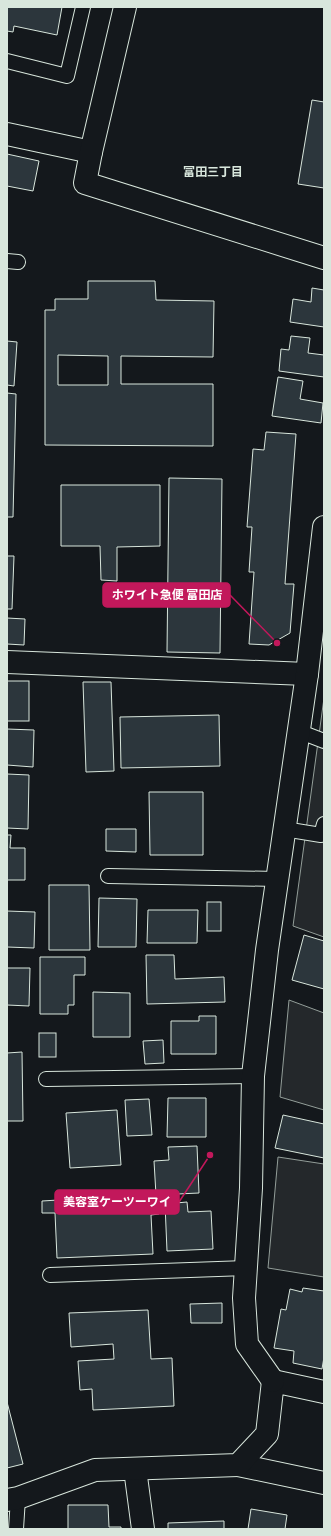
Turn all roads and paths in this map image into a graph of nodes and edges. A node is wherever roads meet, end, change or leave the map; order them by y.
1 (83, 7) edge
2 (125, 7) edge
3 (7, 61) edge
4 (7, 134) edge
5 (91, 152) junction
6 (324, 258) edge
7 (324, 527) edge
8 (7, 662) edge
9 (306, 674) junction
10 (298, 731) junction
11 (324, 741) edge
12 (324, 824) edge
13 (284, 829) junction
14 (108, 876) dead end
15 (277, 879) junction
16 (253, 1076) junction
17 (46, 1079) dead end
18 (246, 1268) junction
19 (50, 1275) dead end
20 (273, 1381) junction
21 (324, 1392) edge
22 (238, 1465) junction
23 (136, 1469) junction
24 (324, 1483) edge
25 (12, 1499) edge
26 (16, 1529) edge
27 (143, 1529) edge

1 - 3 lane
2 - 5 street
4 - 5 street
5 - 6 street
7 - 9 street
8 - 9 street
9 - 10 street
10 - 11 lane
10 - 13 street
12 - 13 lane
13 - 15 street
14 - 15 lane
15 - 16 street
16 - 17 lane
16 - 18 street
18 - 19 lane
18 - 20 street
20 - 21 street
20 - 22 street
22 - 23 street
22 - 24 street
23 - 25 street
23 - 27 street
25 - 26 lane

